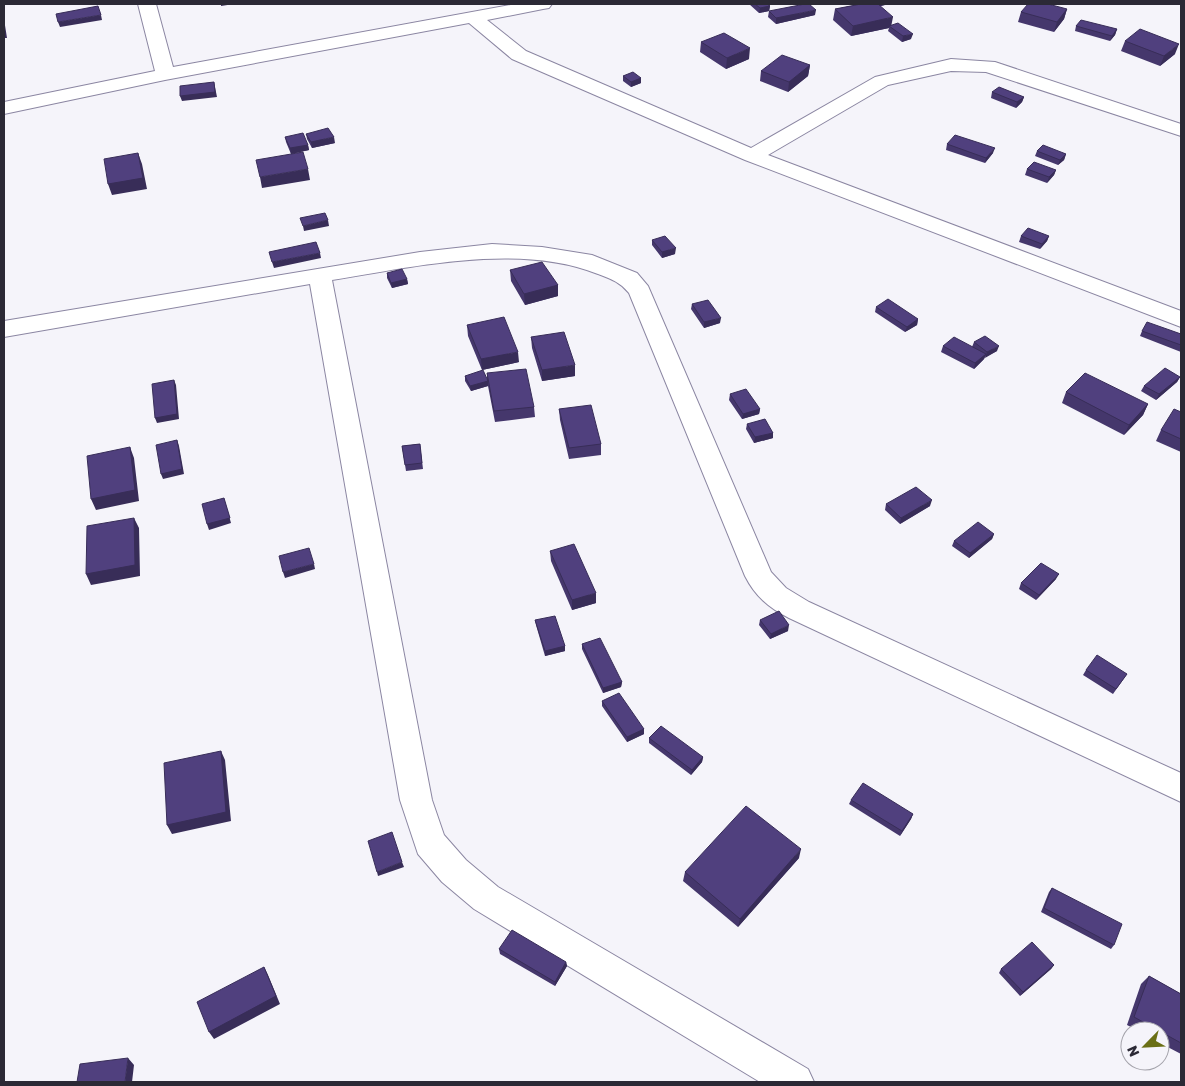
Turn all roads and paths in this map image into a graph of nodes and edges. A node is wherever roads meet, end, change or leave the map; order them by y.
1 (146, 4) edge
2 (543, 4) edge
3 (474, 18) junction
4 (166, 74) junction
5 (4, 108) edge
6 (1181, 130) edge
7 (752, 156) junction
8 (320, 275) junction
9 (1181, 319) edge
10 (4, 329) edge
11 (1181, 788) edge
12 (795, 1082) edge

1 - 4 street
2 - 3 street
3 - 4 street
3 - 7 street
4 - 5 street
6 - 7 street
7 - 9 street
8 - 10 street
8 - 11 street
8 - 12 street

